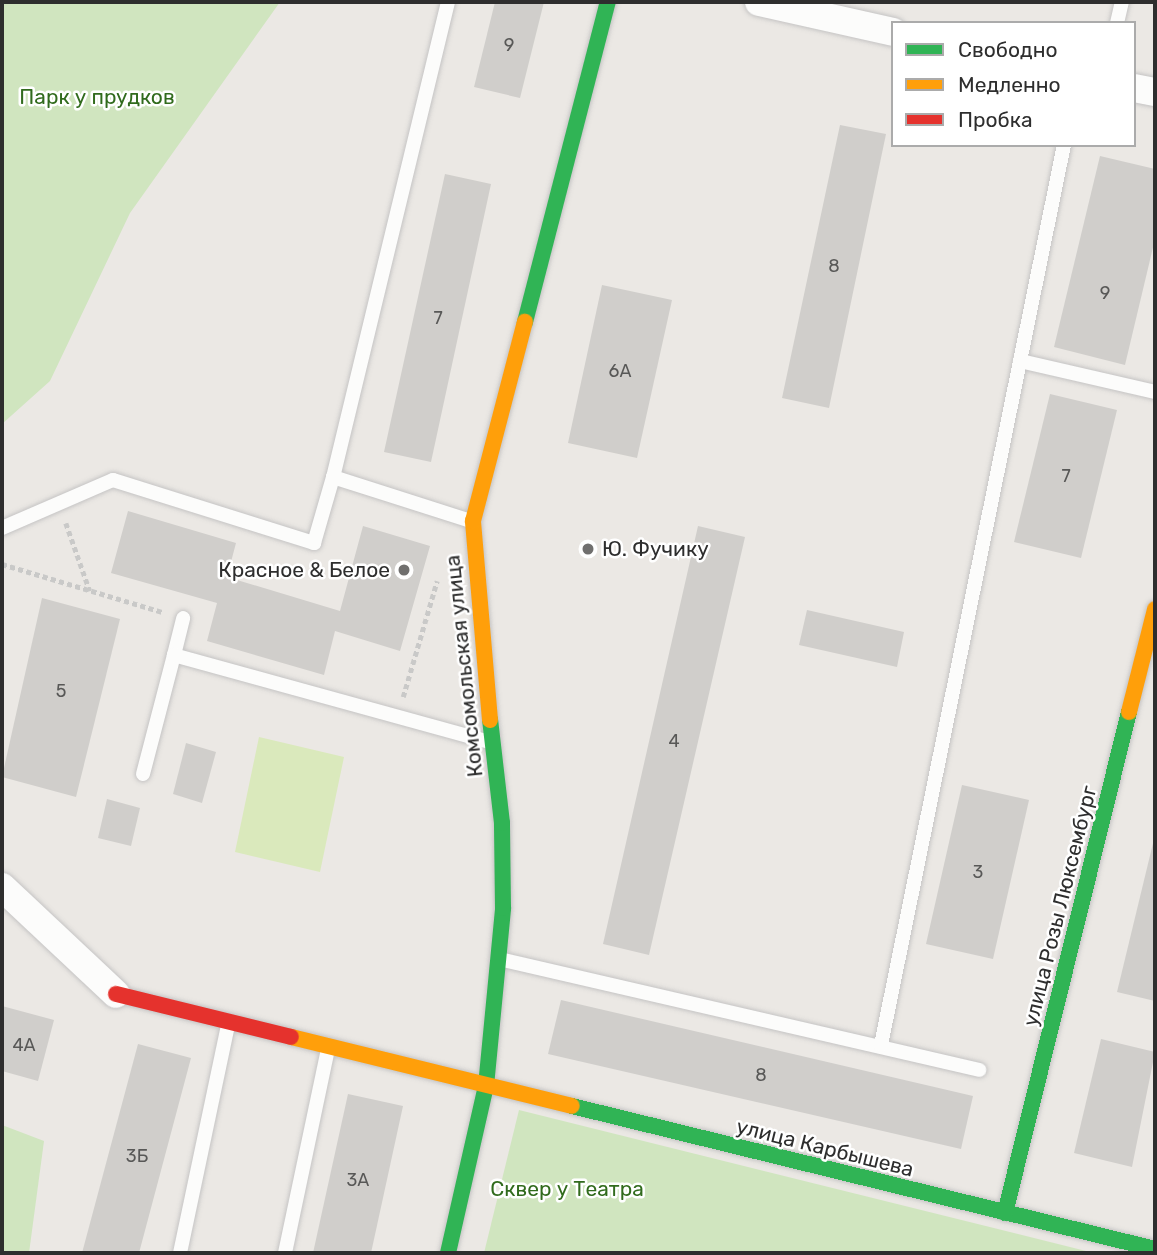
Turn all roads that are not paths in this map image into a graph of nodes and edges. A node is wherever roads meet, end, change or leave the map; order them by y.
1 (448, 2) edge
2 (608, 2) edge
3 (759, 2) edge
4 (1122, 2) edge
5 (1117, 21) edge
6 (891, 32) edge
7 (1136, 88) edge
8 (1155, 92) edge
9 (1064, 147) edge
10 (1020, 360) junction
11 (1155, 392) edge
12 (333, 477) junction
13 (472, 521) junction
14 (2, 527) edge
15 (1155, 609) edge
16 (183, 618) road end
17 (174, 655) junction
18 (493, 743) junction
19 (143, 774) dead end
20 (2, 887) edge
21 (498, 959) junction
22 (116, 994) joint
23 (228, 1025) junction
24 (881, 1045) junction
25 (328, 1048) junction
26 (979, 1070) dead end
27 (486, 1086) junction
28 (1005, 1213) junction
29 (1155, 1249) edge
30 (180, 1253) edge
31 (285, 1253) edge
32 (448, 1253) edge

1 - 12 lane
2 - 13 street, Комсомольская улица
3 - 6 street
4 - 5 lane
7 - 8 street
9 - 10 lane
10 - 11 lane
10 - 24 lane
12 - 13 lane
12 - 14 lane
13 - 18 street, Комсомольская улица
15 - 28 street, улица Розы Люксембург
16 - 17 lane
17 - 18 lane
17 - 19 lane
18 - 21 street, Комсомольская улица
20 - 22 street
21 - 24 lane
21 - 27 street, Комсомольская улица
22 - 23 street, улица Карбышева
23 - 25 street, улица Карбышева
23 - 30 lane
24 - 26 lane
25 - 27 street, улица Карбышева
25 - 31 lane
27 - 28 street, улица Карбышева
27 - 32 street, Комсомольская улица
28 - 29 street, улица Карбышева

